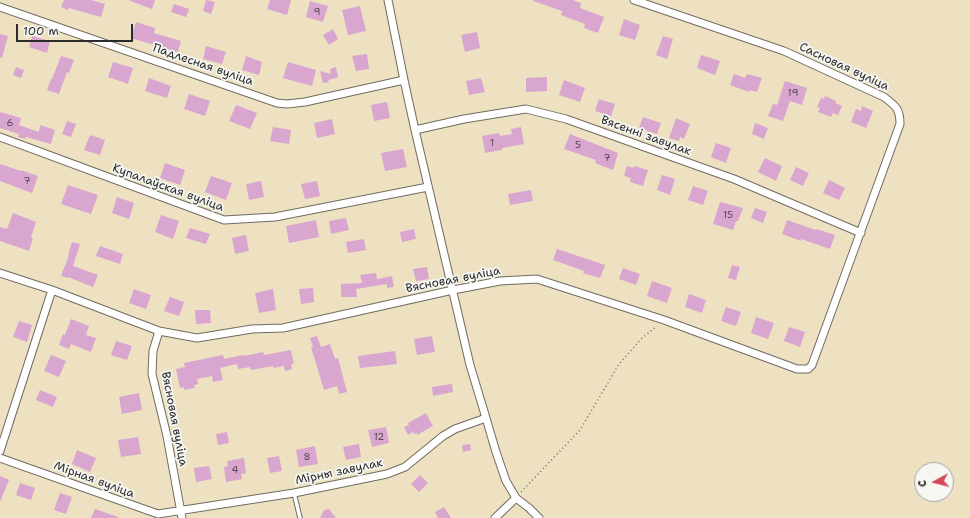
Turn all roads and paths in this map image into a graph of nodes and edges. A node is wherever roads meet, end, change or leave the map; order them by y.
1 (388, 0) edge
2 (634, 0) edge
3 (0, 7) edge
4 (404, 80) junction
5 (414, 130) junction
6 (0, 137) edge
7 (428, 186) junction
8 (861, 233) junction
9 (0, 273) edge
10 (52, 290) junction
11 (453, 290) junction
12 (664, 320) junction
13 (159, 331) junction
14 (812, 365) joint
15 (486, 418) junction
16 (0, 451) edge
17 (0, 458) edge
18 (294, 493) junction
19 (516, 498) junction
20 (181, 515) edge
21 (159, 516) edge
22 (300, 518) edge
23 (495, 518) edge
24 (539, 518) edge

1 - 4 street
2 - 8 street, Сасновая вуліца
3 - 4 street, Падлесная вуліца
4 - 5 street
5 - 7 street
5 - 8 street, Вясенні завулак
6 - 7 street, Купалаўская вуліца
7 - 11 street
8 - 14 street, Сасновая вуліца
9 - 10 street, Вясновая вуліца
10 - 13 street, Вясновая вуліца
10 - 16 street
11 - 12 street, Вясновая вуліца
11 - 13 street, Вясновая вуліца
11 - 15 street
12 - 14 street, Вясновая вуліца
12 - 19 path
13 - 20 street, Вясновая вуліца
15 - 18 street, Мірны завулак
15 - 19 street
17 - 21 street, Мірная вуліца
18 - 20 street, Мірны завулак
18 - 22 lane
19 - 23 street
19 - 24 street
20 - 21 street, Мірная вуліца

